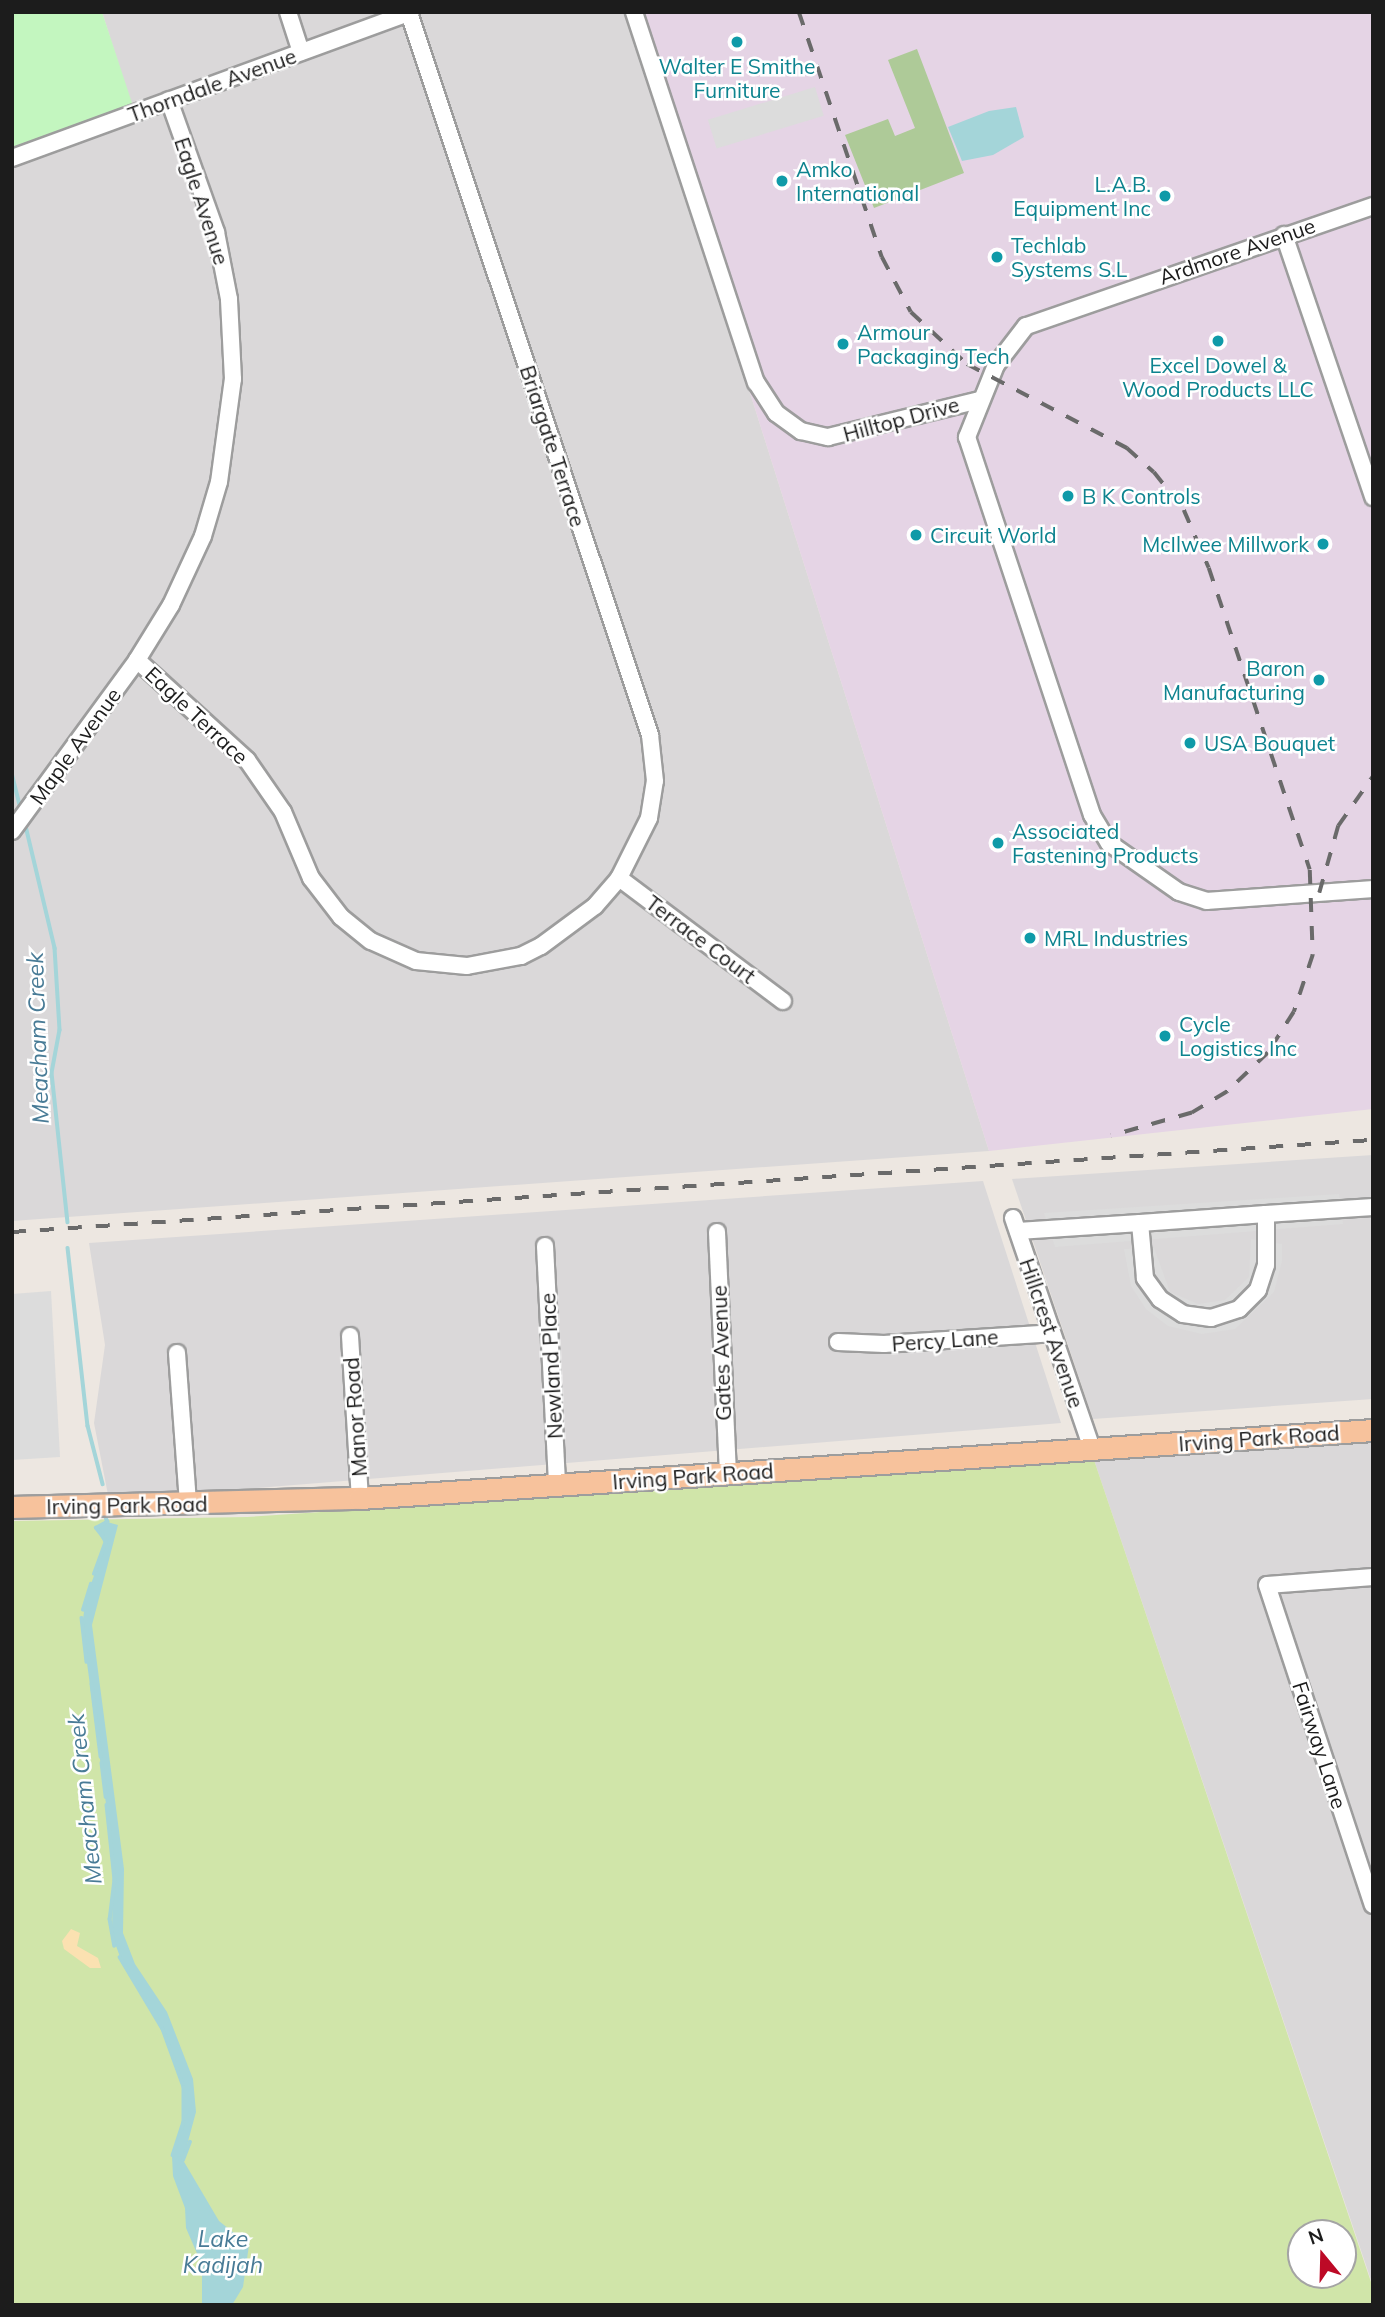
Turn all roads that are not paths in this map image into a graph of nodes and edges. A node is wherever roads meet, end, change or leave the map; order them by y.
1 (288, 12) edge
2 (635, 12) edge
3 (410, 13) edge
4 (301, 52) junction
5 (169, 100) junction
6 (12, 158) edge
7 (1373, 206) edge
8 (1284, 235) junction
9 (980, 400) junction
10 (1373, 498) edge
11 (137, 660) junction
12 (17, 825) edge
13 (619, 878) junction
14 (1373, 889) edge
15 (371, 942) joint
16 (783, 1001) dead end
17 (1373, 1207) edge
18 (1266, 1214) junction
19 (1140, 1223) junction
20 (717, 1232) dead end
21 (545, 1246) dead end
22 (1052, 1334) junction
23 (350, 1336) dead end
24 (838, 1342) dead end
25 (177, 1353) dead end
26 (1373, 1430) edge
27 (1092, 1449) junction
28 (727, 1474) junction
29 (557, 1486) junction
30 (360, 1498) junction
31 (188, 1503) junction
32 (12, 1507) edge
33 (1373, 1577) edge
34 (1373, 1905) edge

1 - 4 street
2 - 9 street, Hilltop Drive
3 - 4 street, Thorndale Avenue
3 - 13 street, Briargate Terrace
4 - 5 street, Thorndale Avenue
5 - 6 street, Thorndale Avenue
5 - 11 street, Eagle Avenue
7 - 8 street, Ardmore Avenue
8 - 9 street, Ardmore Avenue
8 - 10 street
9 - 14 street, Hilltop Drive
11 - 12 street, Maple Avenue
11 - 15 street, Eagle Terrace
13 - 15 street, Briargate Terrace
13 - 16 street, Terrace Court
17 - 18 street
18 - 19 street
18 - 19 street
19 - 22 street, Hillcrest Avenue
20 - 28 street, Gates Avenue
21 - 29 street, Newland Place
22 - 24 street, Percy Lane
22 - 27 street, Hillcrest Avenue
23 - 30 street, Manor Road
25 - 31 street
26 - 27 main road, Irving Park Road
27 - 28 main road, Irving Park Road
28 - 29 main road, Irving Park Road
29 - 30 main road, Irving Park Road
30 - 31 main road, Irving Park Road
31 - 32 main road, Irving Park Road
33 - 34 street, Fairway Lane

